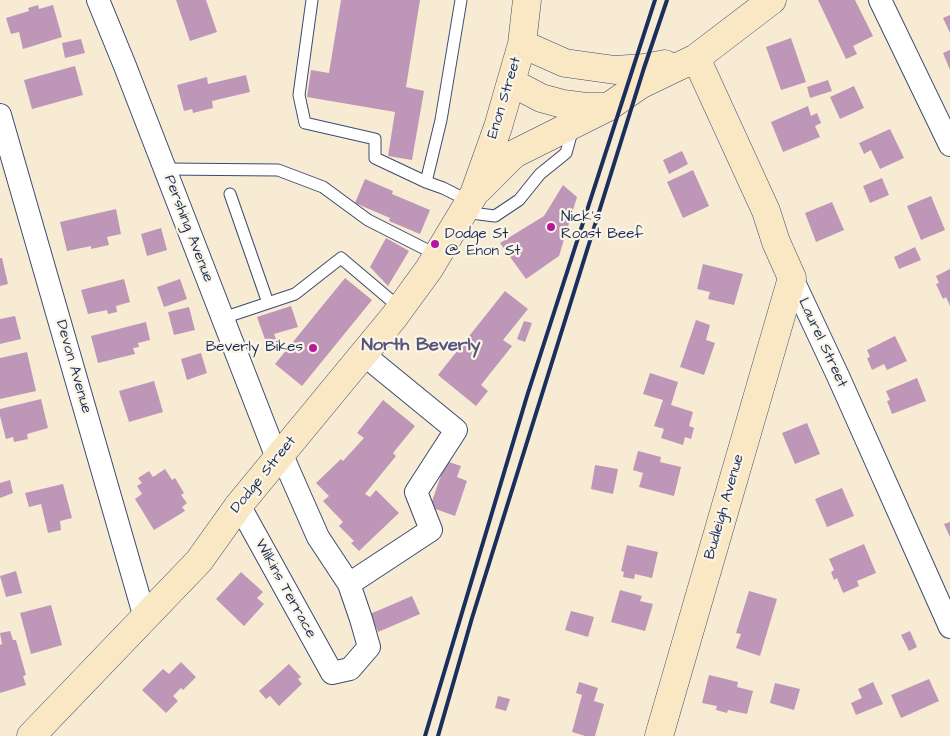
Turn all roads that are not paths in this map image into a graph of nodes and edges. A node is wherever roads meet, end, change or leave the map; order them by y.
1 (98, 0) edge
2 (312, 0) edge
3 (460, 0) edge
4 (527, 0) edge
5 (772, 0) edge
6 (880, 0) edge
7 (522, 44) junction
8 (696, 58) junction
9 (511, 82) junction
10 (608, 107) junction
11 (0, 116) edge
12 (574, 124) junction
13 (950, 145) edge
14 (166, 169) junction
15 (426, 182) junction
16 (230, 194) dead end
17 (469, 202) junction
18 (437, 255) junction
19 (792, 278) junction
20 (268, 303) junction
21 (400, 308) junction
22 (223, 318) junction
23 (363, 354) junction
24 (279, 456) junction
25 (239, 505) junction
26 (349, 584) junction
27 (145, 618) junction
28 (950, 627) edge
29 (332, 673) joint
30 (31, 736) edge
31 (659, 736) edge

1 - 14 street, Pershing Avenue
2 - 15 lane
3 - 15 lane
4 - 7 main road, Enon Street
5 - 8 main road
6 - 13 street
7 - 8 main road
7 - 9 main road, Enon Street
8 - 10 main road
8 - 19 main road, Laurel Street
9 - 10 main road
9 - 17 main road, Enon Street
10 - 12 main road
11 - 27 street, Devon Avenue
12 - 17 main road
12 - 17 lane
14 - 18 lane
14 - 22 street, Pershing Avenue
15 - 17 lane
16 - 20 lane
17 - 18 main road, Dodge Street
18 - 21 main road, Dodge Street
19 - 28 street, Laurel Street
19 - 31 main road, Budleigh Avenue
20 - 21 lane
20 - 22 lane
21 - 23 main road, Dodge Street
22 - 24 street, Pershing Avenue
23 - 24 main road, Dodge Street
23 - 26 street
24 - 25 main road, Dodge Street
24 - 26 street, Pershing Avenue
25 - 27 main road, Dodge Street
25 - 29 street, Wilkins Terrace
26 - 29 street, Pershing Avenue
27 - 30 main road, Dodge Street

